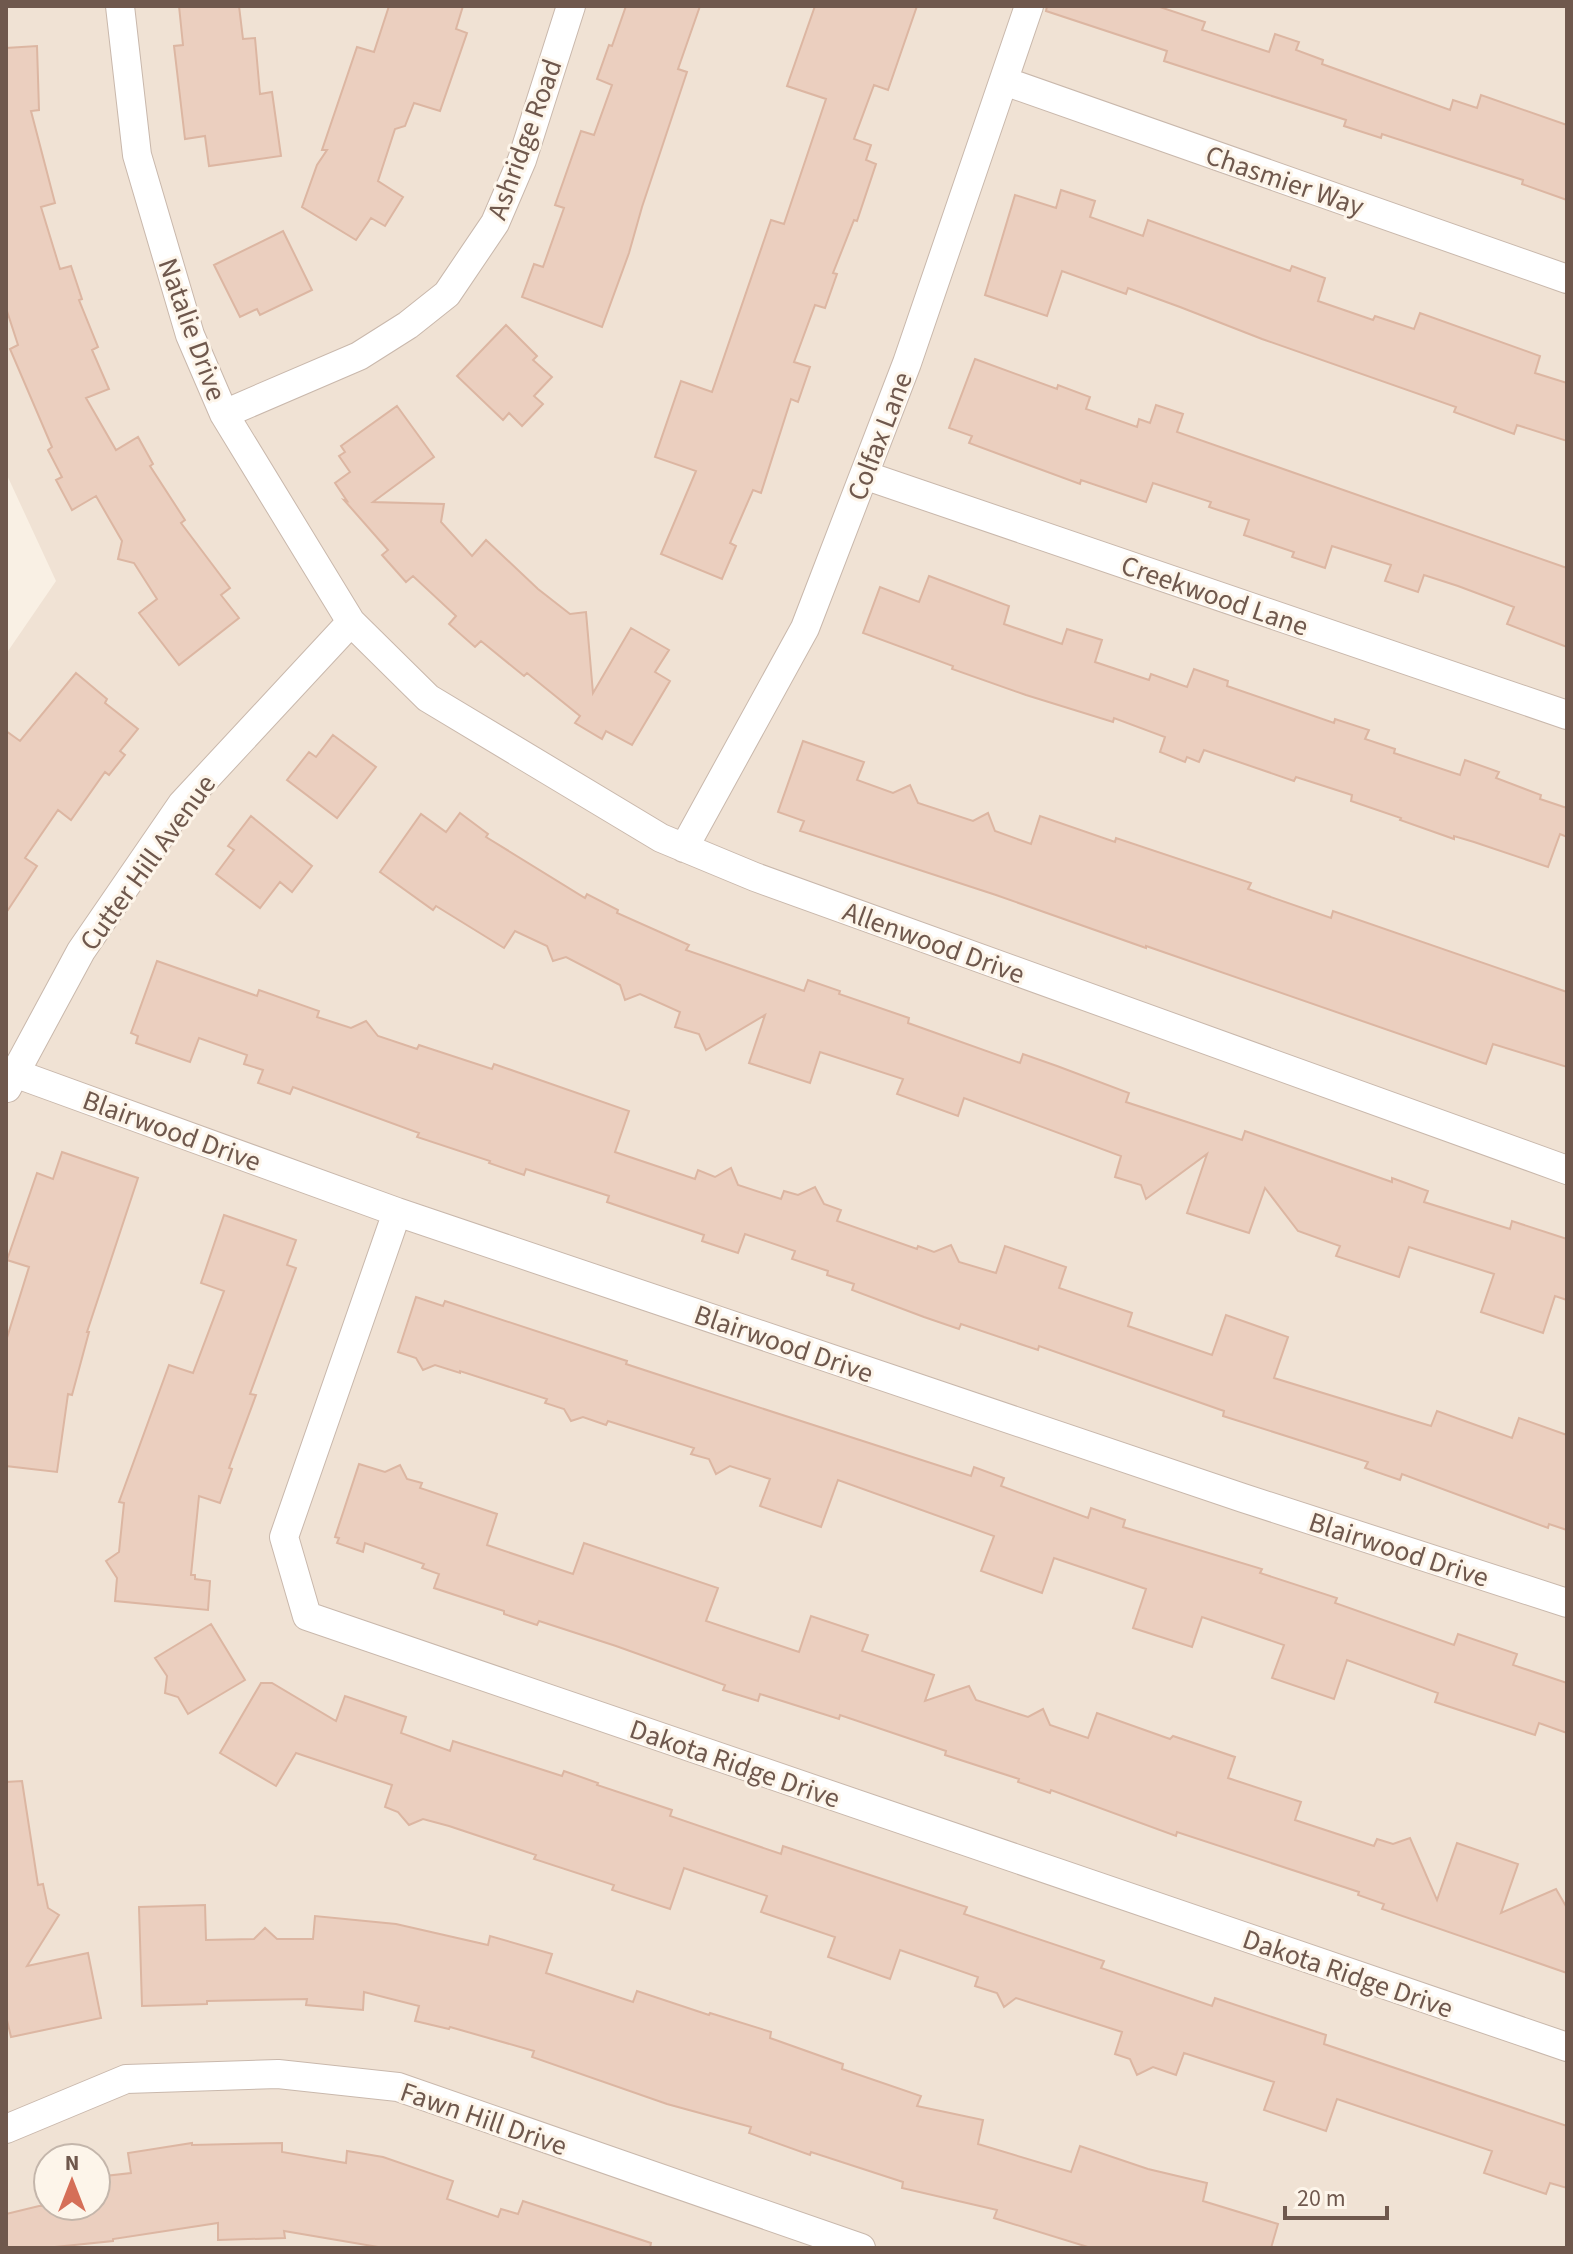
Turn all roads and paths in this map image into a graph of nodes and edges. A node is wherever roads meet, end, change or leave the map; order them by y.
1 (120, 6) edge
2 (571, 6) edge
3 (1029, 6) edge
4 (1004, 81) junction
5 (1567, 279) edge
6 (224, 414) junction
7 (864, 475) junction
8 (351, 622) junction
9 (1567, 715) edge
10 (684, 848) junction
11 (9, 1077) edge
12 (1567, 1170) edge
13 (397, 1212) junction
14 (1567, 1603) edge
15 (1567, 2047) edge
16 (6, 2129) edge
17 (861, 2248) edge

1 - 6 street, Natalie Drive
2 - 6 street, Ashridge Road
3 - 4 street, Colfax Lane
4 - 5 street, Chasmier Way
4 - 7 street, Colfax Lane
6 - 8 street, Natalie Drive
7 - 9 street, Creekwood Lane
7 - 10 street, Colfax Lane
8 - 10 street, Allenwood Drive
8 - 11 street, Cutter Hill Avenue
10 - 12 street, Allenwood Drive
11 - 13 street, Blairwood Drive
13 - 14 street, Blairwood Drive
13 - 15 street, Dakota Ridge Drive
16 - 17 street, Fawn Hill Drive

